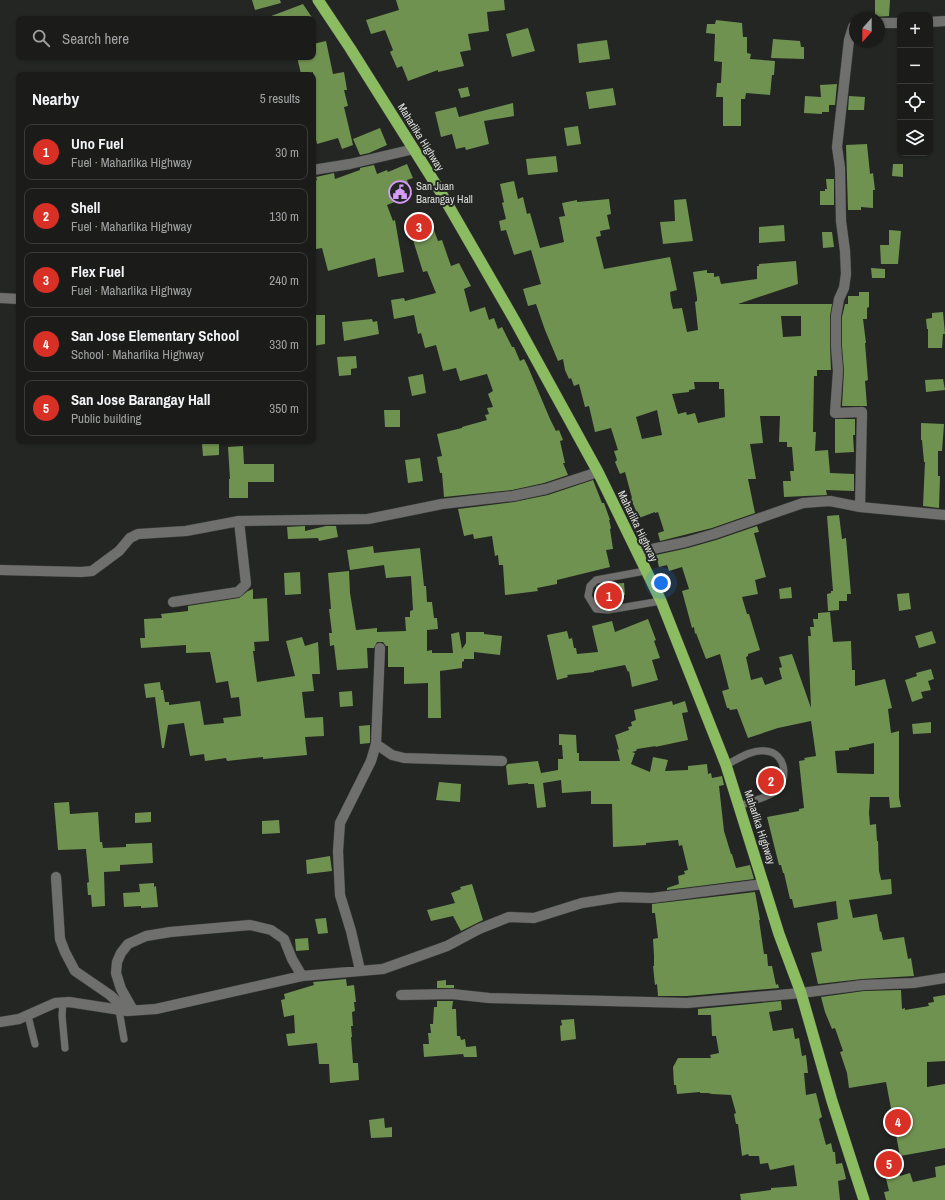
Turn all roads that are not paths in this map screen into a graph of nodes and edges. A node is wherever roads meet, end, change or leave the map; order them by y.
1 (318, 0) edge
2 (945, 21) edge
3 (933, 22) edge
4 (885, 23) edge
5 (897, 23) edge
6 (849, 40) edge
7 (414, 149) junction
8 (316, 170) edge
9 (0, 298) edge
10 (16, 299) edge
11 (598, 472) junction
12 (860, 507) junction
13 (945, 515) edge
14 (239, 521) junction
15 (638, 552) junction
16 (0, 570) edge
17 (646, 571) junction
18 (660, 601) junction
19 (173, 602) dead end
20 (380, 648) dead end
21 (376, 744) junction
22 (502, 761) dead end
23 (726, 765) junction
24 (739, 806) junction
25 (56, 877) dead end
26 (764, 884) junction
27 (360, 970) junction
28 (302, 976) junction
29 (945, 978) edge
30 (801, 993) junction
31 (401, 995) dead end
32 (63, 1002) junction
33 (126, 1010) junction
34 (28, 1016) junction
35 (0, 1022) edge
36 (124, 1039) dead end
37 (35, 1044) dead end
38 (65, 1048) dead end
39 (864, 1200) edge

1 - 7 highway, Maharlika Highway
2 - 3 street
4 - 5 street
6 - 12 street
7 - 8 street
7 - 11 highway, Maharlika Highway
9 - 10 street
11 - 14 street
11 - 15 highway, Maharlika Highway
12 - 13 street
12 - 15 street
14 - 16 street
14 - 19 street
15 - 17 highway, Maharlika Highway
17 - 18 highway, Maharlika Highway
17 - 18 lane
18 - 23 highway, Maharlika Highway
20 - 21 street
21 - 22 street
21 - 27 street
23 - 24 highway, Maharlika Highway
23 - 24 lane
24 - 26 highway, Maharlika Highway
25 - 33 street
26 - 27 street
26 - 30 highway, Maharlika Highway
27 - 28 street
28 - 33 street
28 - 33 street
29 - 30 street
30 - 31 street
30 - 39 highway, Maharlika Highway
32 - 33 street
32 - 34 street
32 - 38 lane
33 - 36 lane
34 - 35 street
34 - 37 lane

